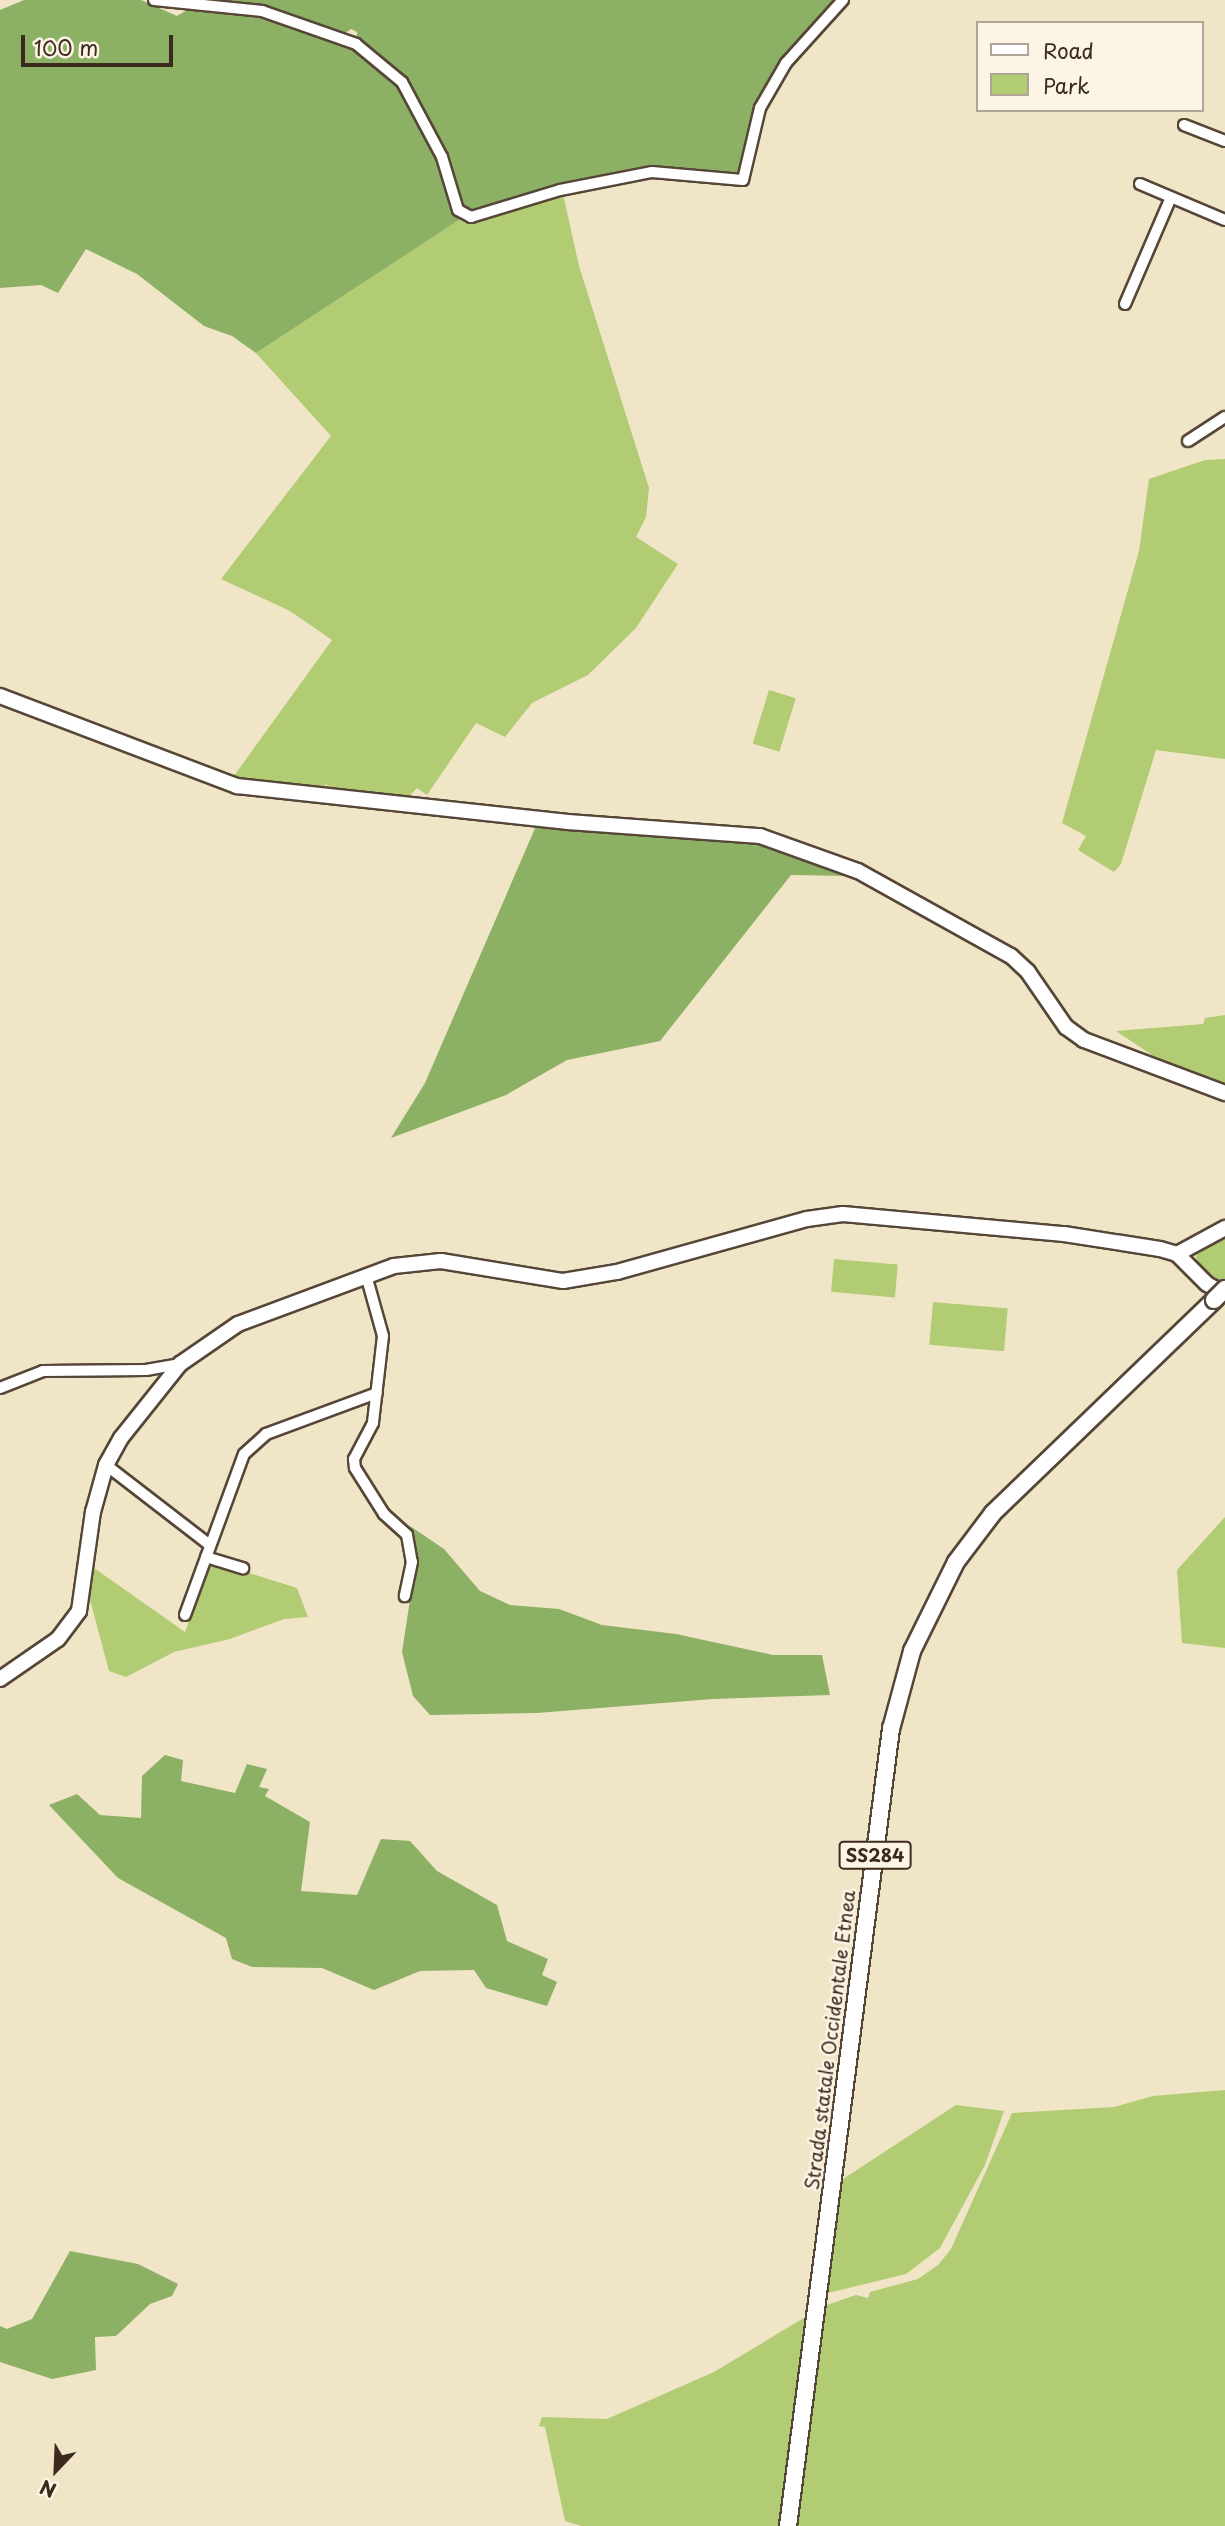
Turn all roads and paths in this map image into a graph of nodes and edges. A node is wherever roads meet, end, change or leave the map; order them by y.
1 (153, 0) edge
2 (843, 0) edge
3 (1184, 125) dead end
4 (1225, 141) edge
5 (1140, 184) dead end
6 (1171, 197) junction
7 (1225, 220) edge
8 (1125, 304) dead end
9 (1225, 417) edge
10 (1188, 441) dead end
11 (0, 696) edge
12 (1225, 1093) edge
13 (1225, 1228) edge
14 (1177, 1254) junction
15 (366, 1275) junction
16 (1221, 1294) edge
17 (180, 1364) junction
18 (0, 1388) edge
19 (377, 1393) junction
20 (106, 1465) junction
21 (210, 1545) junction
22 (206, 1557) junction
23 (243, 1569) dead end
24 (405, 1597) dead end
25 (185, 1615) dead end
26 (0, 1679) edge
27 (788, 2526) edge

1 - 2 street
3 - 4 street
5 - 6 street
6 - 7 street
6 - 8 street
9 - 10 street
11 - 12 street
13 - 14 street
14 - 15 street
14 - 16 street
15 - 17 street
15 - 19 street
16 - 27 main road, Strada statale Occidentale Etnea / SS284
17 - 18 street
17 - 20 street
19 - 21 street
19 - 24 street
20 - 21 street
20 - 26 street
21 - 22 street
22 - 23 street
22 - 25 street

